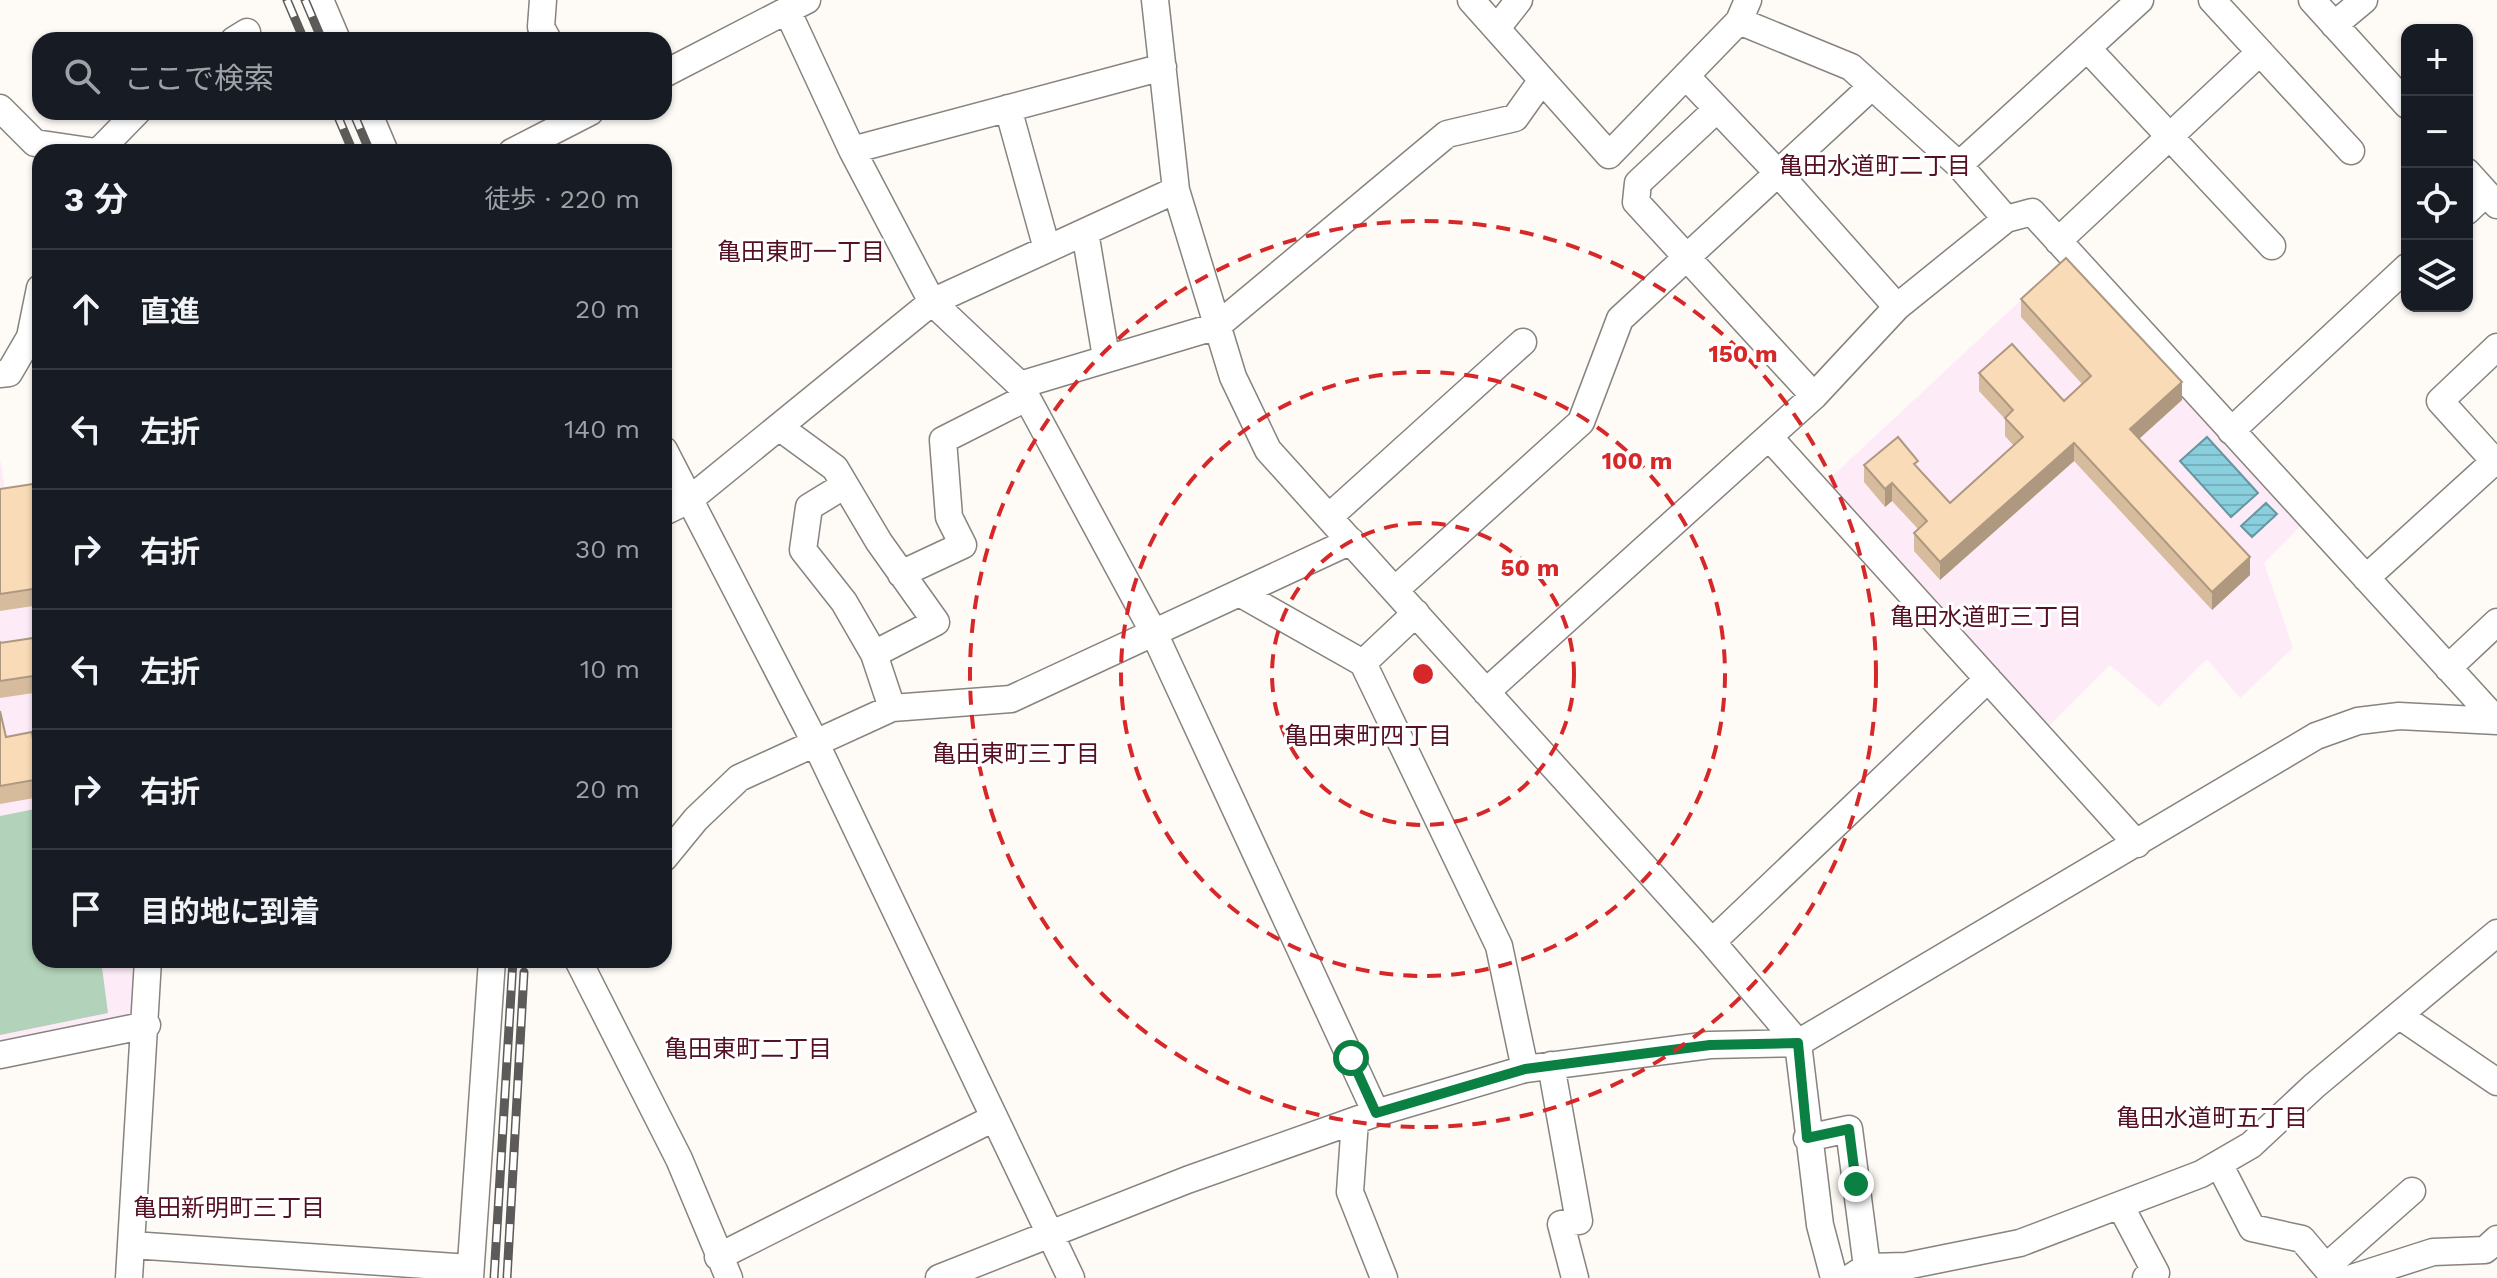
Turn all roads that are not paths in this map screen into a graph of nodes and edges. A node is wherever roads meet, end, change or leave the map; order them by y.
1 (320, 0) edge
2 (543, 0) edge
3 (1155, 0) edge
4 (1471, 0) edge
5 (1519, 0) edge
6 (2140, 0) edge
7 (2212, 0) edge
8 (2312, 0) edge
9 (2364, 0) edge
10 (797, 5) edge
11 (1744, 11) edge
12 (2334, 25) junction
13 (1497, 28) junction
14 (334, 32) edge
15 (544, 32) edge
16 (2087, 48) junction
17 (2260, 52) junction
18 (1163, 67) junction
19 (672, 70) edge
20 (1686, 76) junction
21 (1542, 80) junction
22 (1870, 88) junction
23 (2401, 98) edge
24 (0, 108) edge
25 (1008, 108) junction
26 (1717, 109) junction
27 (129, 120) edge
28 (371, 120) edge
29 (573, 120) edge
30 (2169, 136) junction
31 (42, 144) edge
32 (105, 144) edge
33 (382, 144) edge
34 (530, 144) edge
35 (852, 150) junction
36 (2351, 151) dead end
37 (1959, 165) junction
38 (1778, 173) junction
39 (2473, 184) edge
40 (1176, 190) junction
41 (2483, 203) edge
42 (2006, 219) junction
43 (1085, 232) junction
44 (2058, 241) junction
45 (2272, 246) dead end
46 (1047, 249) junction
47 (1688, 257) junction
48 (2401, 273) edge
49 (932, 302) junction
50 (1897, 307) junction
51 (1217, 326) junction
52 (32, 338) edge
53 (1523, 342) dead end
54 (2497, 347) edge
55 (1106, 357) junction
56 (0, 374) edge
57 (1023, 391) junction
58 (1814, 396) junction
59 (779, 427) junction
60 (2231, 431) junction
61 (1769, 437) junction
62 (2496, 461) edge
63 (672, 466) edge
64 (845, 485) junction
65 (689, 500) junction
66 (672, 508) edge
67 (1329, 517) junction
68 (1351, 541) junction
69 (901, 574) junction
70 (2366, 578) junction
71 (1395, 590) junction
72 (1241, 594) junction
73 (1416, 613) junction
74 (2497, 622) edge
75 (1154, 633) junction
76 (874, 654) junction
77 (1363, 663) junction
78 (2448, 668) junction
79 (1988, 679) junction
80 (1486, 692) junction
81 (892, 708) junction
82 (2497, 721) edge
83 (816, 744) junction
84 (2137, 844) junction
85 (672, 848) edge
86 (1712, 942) junction
87 (2491, 951) edge
88 (148, 968) edge
89 (491, 968) edge
90 (582, 968) edge
91 (2400, 1016) junction
92 (147, 1025) junction
93 (1798, 1043) junction
94 (0, 1055) edge
95 (1538, 1067) junction
96 (2497, 1082) edge
97 (1366, 1117) junction
98 (994, 1118) junction
99 (1807, 1138) junction
100 (2219, 1164) junction
101 (2412, 1191) dead end
102 (2120, 1205) junction
103 (1050, 1235) junction
104 (2497, 1239) edge
105 (132, 1245) junction
106 (724, 1267) edge
107 (1858, 1272) edge
108 (470, 1273) edge
109 (2347, 1275) edge
110 (129, 1278) edge
111 (939, 1278) edge
112 (1071, 1278) edge
113 (1384, 1278) edge
114 (1575, 1278) edge
115 (1834, 1278) edge
116 (2146, 1278) edge

1 - 14 street
2 - 15 street
3 - 18 street
4 - 13 street
5 - 13 street
6 - 16 street
7 - 17 street
8 - 12 street
9 - 12 street
10 - 19 street
10 - 35 street
11 - 20 street
11 - 22 street
12 - 23 street
13 - 21 street
16 - 30 street
16 - 37 street
17 - 30 street
17 - 36 street
18 - 25 street
18 - 40 street
20 - 21 street
20 - 26 street
21 - 51 street
22 - 37 street
22 - 38 street
24 - 31 street
25 - 35 street
25 - 46 street
26 - 38 street
26 - 47 street
27 - 32 street
28 - 33 street
29 - 34 street
30 - 44 street
30 - 45 street
35 - 49 street
37 - 42 street
38 - 47 street
38 - 50 street
39 - 41 street
40 - 43 street
40 - 51 street
42 - 44 street
42 - 50 street
43 - 46 street
43 - 55 street
44 - 60 street
46 - 49 street
47 - 58 street
47 - 71 street
48 - 60 street
49 - 57 street
49 - 59 street
50 - 58 street
51 - 55 street
51 - 67 street
52 - 56 street
53 - 67 street
54 - 62 street
55 - 57 street
57 - 69 street
57 - 75 street
58 - 61 street
59 - 64 street
59 - 65 street
60 - 70 street
61 - 79 street
61 - 80 street
62 - 70 street
63 - 65 street
64 - 69 street
64 - 76 street
65 - 66 street
65 - 83 street
67 - 68 street
68 - 71 street
68 - 72 street
69 - 76 street
70 - 78 street
71 - 73 street
72 - 75 street
72 - 77 street
73 - 77 street
73 - 80 street
74 - 78 street
75 - 81 street
75 - 97 street
76 - 81 street
77 - 95 street
78 - 82 street
79 - 84 street
79 - 86 street
80 - 86 street
81 - 83 street
82 - 84 street
83 - 85 street
83 - 98 street
84 - 93 street
86 - 93 street
87 - 91 street
88 - 92 street
89 - 108 street
90 - 106 street
91 - 96 street
91 - 100 street
92 - 94 street
92 - 105 street
93 - 95 street
93 - 99 street
95 - 97 street
95 - 114 street
97 - 103 street
97 - 113 street
98 - 103 street
98 - 106 street
99 - 107 street
99 - 115 street
100 - 102 street
100 - 109 street
101 - 109 street
102 - 107 street
102 - 116 street
103 - 111 street
103 - 112 street
104 - 109 street
105 - 108 street
105 - 110 street

